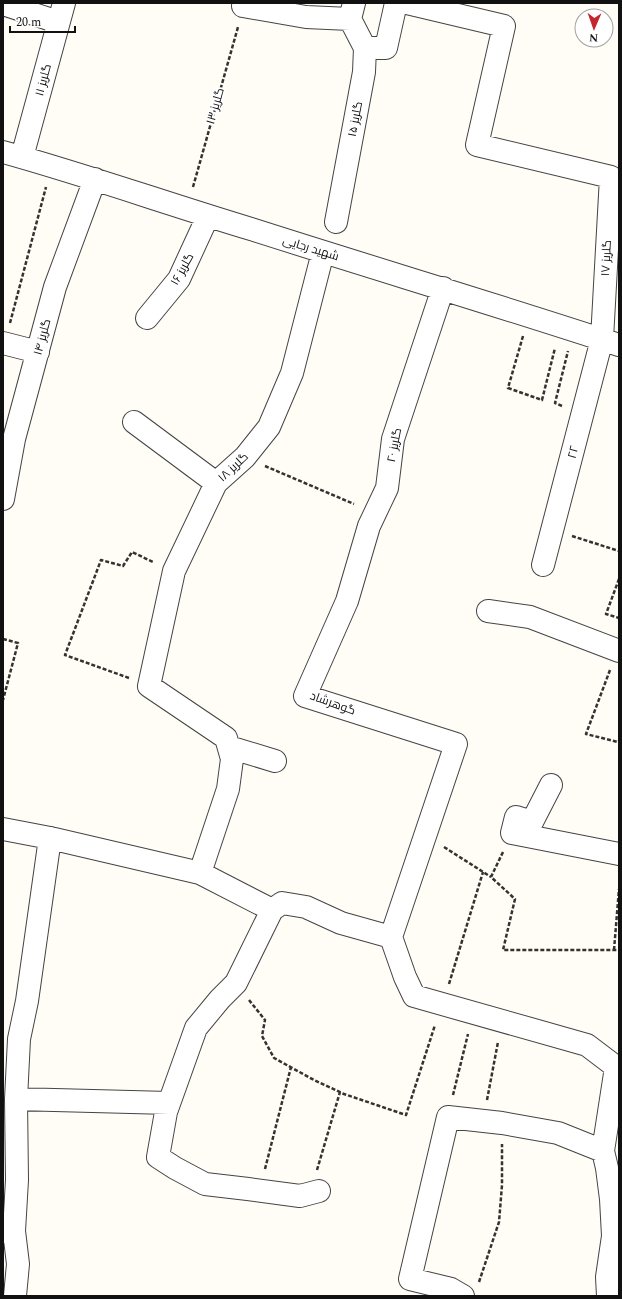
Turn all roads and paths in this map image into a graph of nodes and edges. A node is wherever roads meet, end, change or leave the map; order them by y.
1 (396, 3) edge
2 (406, 3) edge
3 (3, 4) edge
4 (244, 4) edge
5 (352, 11) edge
6 (61, 13) edge
7 (365, 48) junction
8 (12, 155) edge
9 (52, 166) junction
10 (95, 179) junction
11 (187, 209) junction
12 (208, 216) junction
13 (336, 222) dead end
14 (323, 252) junction
15 (442, 288) junction
16 (529, 316) junction
17 (147, 318) dead end
18 (567, 328) junction
19 (610, 342) edge
20 (4, 343) edge
21 (38, 352) junction
22 (582, 415) junction
23 (134, 422) dead end
24 (245, 457) junction
25 (216, 482) junction
26 (3, 499) edge
27 (375, 513) junction
28 (552, 531) junction
29 (619, 551) edge
30 (543, 565) dead end
31 (174, 571) junction
32 (619, 579) edge
33 (347, 601) joint
34 (488, 611) dead end
35 (619, 618) edge
36 (3, 639) edge
37 (618, 651) edge
38 (149, 686) junction
39 (3, 700) edge
40 (619, 741) edge
41 (229, 747) junction
42 (275, 761) dead end
43 (551, 785) dead end
44 (3, 829) edge
45 (512, 833) junction
46 (425, 836) junction
47 (50, 838) junction
48 (619, 854) edge
49 (483, 872) junction
50 (200, 873) junction
51 (491, 877) junction
52 (619, 889) edge
53 (272, 910) junction
54 (391, 937) junction
55 (614, 950) junction
56 (619, 950) edge
57 (236, 984) junction
58 (442, 1004) junction
59 (473, 1012) junction
60 (502, 1020) junction
61 (291, 1067) junction
62 (618, 1067) edge
63 (340, 1092) junction
64 (16, 1100) junction
65 (169, 1103) junction
66 (448, 1117) junction
67 (493, 1122) junction
68 (603, 1151) junction
69 (259, 1191) junction
70 (315, 1193) joint
71 (9, 1232) edge
72 (470, 1292) edge
73 (15, 1296) edge
74 (608, 1296) edge

1 - 7 street
2 - 19 street, گلریز ۱۷
3 - 6 street
4 - 5 street
4 - 11 path, گلریز ۱۳
5 - 7 street, گلریز ۱۵
6 - 8 street, گلریز ۱۱
7 - 13 street, گلریز ۱۵
8 - 9 street, شهید رجایی
9 - 10 street, شهید رجایی
9 - 20 path
10 - 11 street, شهید رجایی
10 - 21 street, گلریز ۱۴
11 - 12 street, شهید رجایی
12 - 14 street, شهید رجایی
12 - 17 street, گلریز ۱۶
14 - 15 street, شهید رجایی
14 - 24 street, گلریز ۱۸
15 - 16 street, شهید رجایی
15 - 27 street, گلریز ۲۰
16 - 18 street, شهید رجایی
16 - 18 path
18 - 19 street, شهید رجایی
18 - 22 path
19 - 22 street, ۲۲
20 - 21 street
21 - 26 street, گلریز ۱۴
22 - 28 street, ۲۲
23 - 25 street
24 - 25 street, گلریز ۱۸
24 - 27 path
25 - 31 street, گلریز ۱۸
27 - 33 street, گلریز ۲۰
28 - 29 path
28 - 30 street, ۲۲
31 - 38 street, گلریز ۱۸
31 - 38 path
32 - 35 path
33 - 46 street, گوهرشاد
34 - 37 street
36 - 39 path
37 - 40 path
38 - 41 street
41 - 42 street
41 - 50 street
43 - 45 street
44 - 47 street
45 - 48 street
45 - 51 path
46 - 49 path
46 - 54 street
47 - 50 street
47 - 64 street
49 - 51 path
49 - 58 path
50 - 53 street
51 - 55 path
52 - 55 path
53 - 54 street
53 - 57 street
54 - 58 street
55 - 56 path
57 - 61 path
57 - 65 street
58 - 59 street
58 - 63 path
59 - 60 street
59 - 66 path
60 - 62 street
60 - 67 path
61 - 63 path
61 - 69 path
62 - 68 street
63 - 70 path
64 - 65 street
64 - 71 street
65 - 69 street
66 - 67 street
66 - 72 street
67 - 68 street
67 - 72 path
68 - 74 street
69 - 70 street
71 - 73 street

